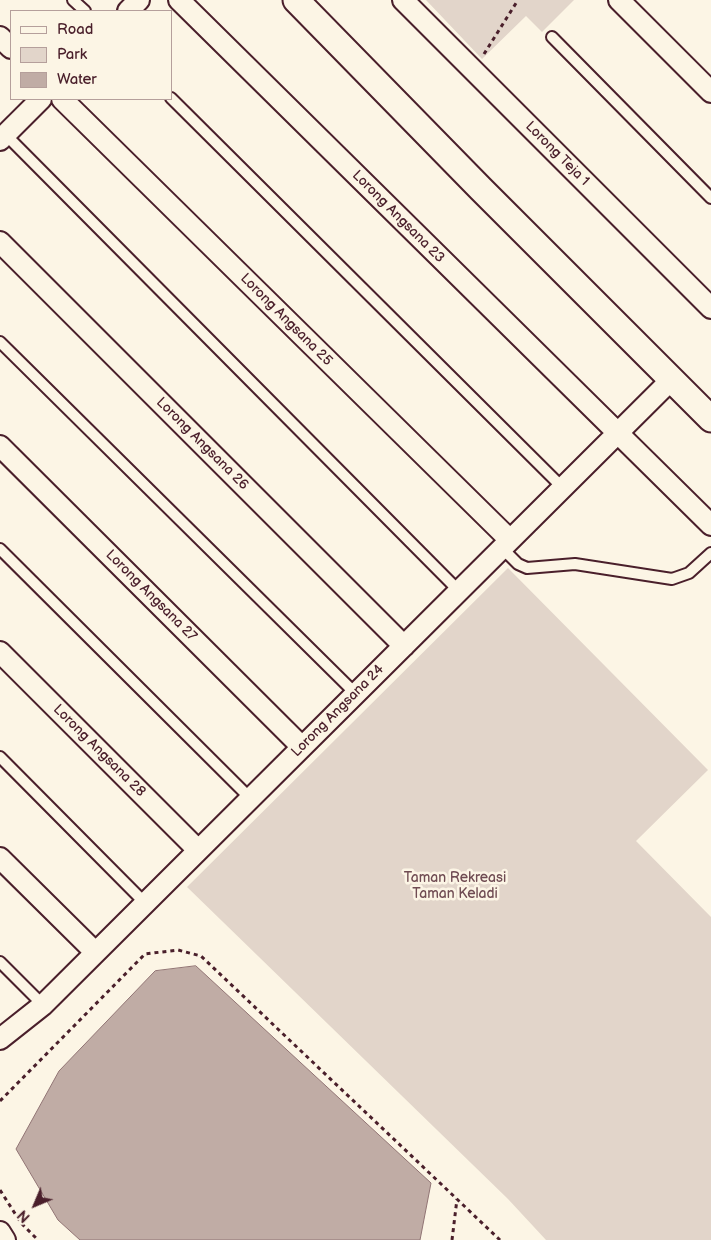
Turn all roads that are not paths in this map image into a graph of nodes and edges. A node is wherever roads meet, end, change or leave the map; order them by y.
1 (73, 0) edge
2 (139, 0) edge
3 (179, 0) edge
4 (296, 0) edge
5 (403, 0) edge
6 (618, 0) edge
7 (84, 10) edge
8 (129, 10) edge
9 (0, 37) edge
10 (552, 37) dead end
11 (10, 47) edge
12 (711, 92) edge
13 (172, 99) edge
14 (40, 100) edge
15 (63, 100) edge
16 (2, 134) edge
17 (711, 198) edge
18 (0, 242) edge
19 (711, 308) edge
20 (0, 342) edge
21 (672, 379) junction
22 (711, 419) edge
23 (618, 434) junction
24 (0, 446) edge
25 (562, 488) junction
26 (711, 525) edge
27 (506, 544) junction
28 (0, 550) edge
29 (711, 553) edge
30 (459, 591) junction
31 (404, 646) junction
32 (0, 652) edge
33 (356, 694) junction
34 (302, 747) junction
35 (0, 757) edge
36 (250, 798) junction
37 (198, 850) junction
38 (0, 858) edge
39 (145, 903) junction
40 (95, 952) junction
41 (0, 962) edge
42 (43, 1005) junction
43 (0, 1040) edge
44 (0, 1232) edge
45 (5, 1240) edge

1 - 7 lane
2 - 8 street
3 - 23 street, Lorong Angsana 23
4 - 21 street
5 - 19 street, Lorong Teja 1
6 - 12 street
9 - 11 street
10 - 17 lane
13 - 25 lane
14 - 16 street
15 - 27 street, Lorong Angsana 25
16 - 30 lane
18 - 31 street, Lorong Angsana 26
20 - 33 lane
21 - 22 street
21 - 23 street, Lorong Angsana 24
23 - 25 street, Lorong Angsana 24
23 - 26 street, Lorong Angsana 23
24 - 34 street, Lorong Angsana 27
25 - 27 street, Lorong Angsana 24
27 - 29 lane
27 - 30 street, Lorong Angsana 24
28 - 36 lane
30 - 31 street, Lorong Angsana 24
31 - 33 street, Lorong Angsana 24
32 - 37 street, Lorong Angsana 28
33 - 34 street, Lorong Angsana 24
34 - 36 street, Lorong Angsana 24
35 - 39 lane
36 - 37 street, Lorong Angsana 24
37 - 39 street, Lorong Angsana 24
38 - 40 street
39 - 40 street, Lorong Angsana 24
40 - 42 street, Lorong Angsana 24
41 - 42 lane
42 - 43 street, Lorong Angsana 24
44 - 45 street

